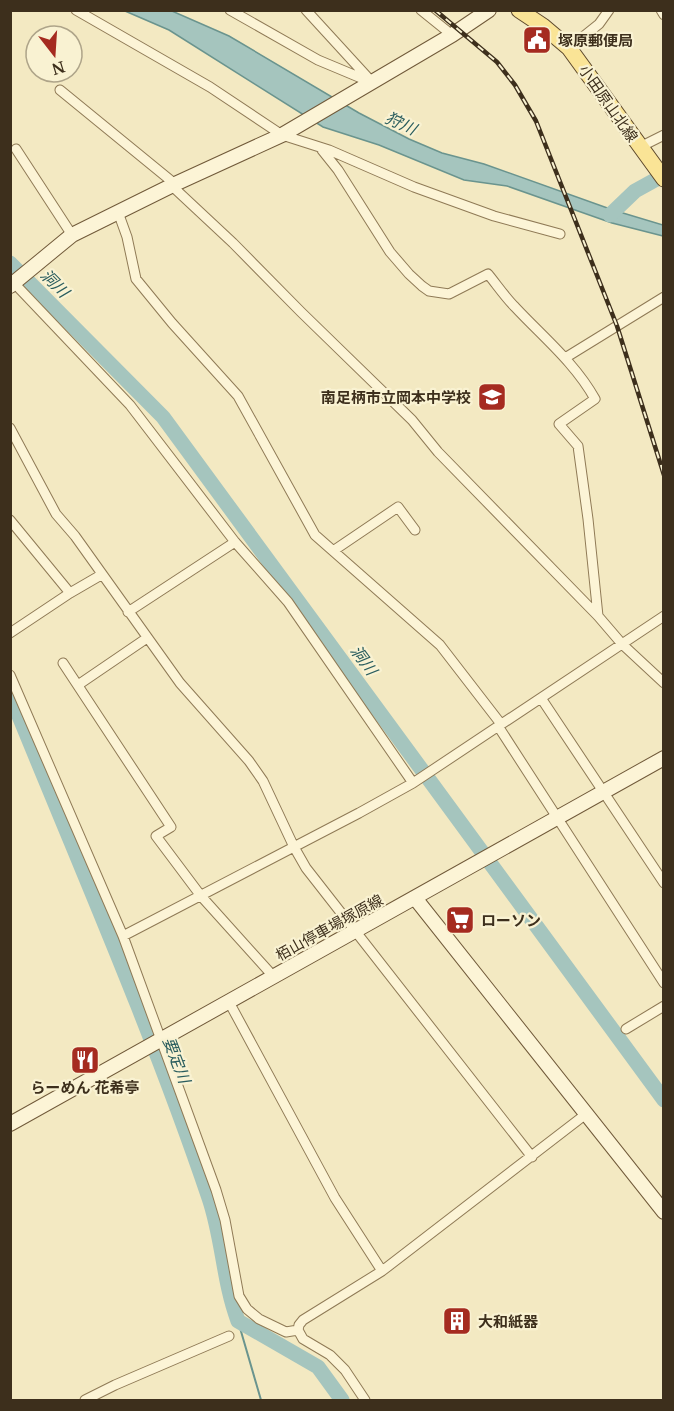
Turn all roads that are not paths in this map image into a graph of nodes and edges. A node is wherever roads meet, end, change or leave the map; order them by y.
1 (76, 10) edge
2 (230, 10) edge
3 (306, 10) edge
4 (421, 10) edge
5 (489, 10) edge
6 (519, 10) edge
7 (609, 10) edge
8 (661, 10) edge
9 (663, 15) edge
10 (452, 35) junction
11 (569, 48) junction
12 (373, 83) junction
13 (60, 90) dead end
14 (287, 132) junction
15 (663, 135) edge
16 (16, 149) dead end
17 (322, 150) junction
18 (654, 162) edge
19 (173, 185) junction
20 (118, 212) junction
21 (560, 234) dead end
22 (72, 236) junction
23 (12, 284) edge
24 (663, 297) edge
25 (565, 358) junction
26 (10, 428) edge
27 (10, 520) edge
28 (415, 530) dead end
29 (235, 542) junction
30 (333, 551) junction
31 (101, 575) junction
32 (70, 593) junction
33 (128, 612) junction
34 (598, 616) junction
35 (663, 616) edge
36 (10, 633) edge
37 (147, 638) junction
38 (622, 644) junction
39 (63, 663) dead end
40 (10, 675) edge
41 (663, 683) edge
42 (78, 685) junction
43 (541, 698) junction
44 (499, 725) junction
45 (663, 758) edge
46 (413, 783) junction
47 (603, 792) junction
48 (556, 818) junction
49 (294, 847) junction
50 (663, 883) edge
51 (201, 896) junction
52 (415, 898) junction
53 (355, 932) junction
54 (123, 936) junction
55 (273, 976) junction
56 (663, 984) edge
57 (229, 1002) junction
58 (663, 1006) edge
59 (626, 1029) dead end
60 (161, 1040) junction
61 (586, 1114) junction
62 (10, 1124) edge
63 (532, 1157) junction
64 (663, 1212) edge
65 (381, 1271) junction
66 (298, 1330) junction
67 (229, 1336) dead end
68 (85, 1401) edge
69 (365, 1401) edge

1 - 14 street
2 - 12 street
3 - 12 street
4 - 10 street
5 - 10 street
6 - 11 main road, 小田原山北線
7 - 11 street
8 - 9 street
10 - 12 street
11 - 18 main road, 小田原山北線
12 - 14 street
13 - 19 street
14 - 17 street
14 - 19 street
15 - 18 street
16 - 22 street
17 - 21 street
17 - 25 street
19 - 20 street
19 - 34 street
20 - 22 street
20 - 30 street
22 - 23 street
23 - 29 street
24 - 25 street
25 - 34 street
26 - 31 street
27 - 32 street
28 - 30 street
29 - 33 street
29 - 46 street
30 - 44 street
31 - 32 street
31 - 33 street
32 - 36 street
33 - 37 street
34 - 38 street
35 - 38 street
37 - 42 street
37 - 49 street
38 - 41 street
38 - 43 street
39 - 42 street
40 - 54 street
42 - 51 street
43 - 44 street
43 - 47 street
44 - 46 street
44 - 48 street
45 - 47 street, 栢山停車場塚原線
46 - 49 street
47 - 48 street, 栢山停車場塚原線
47 - 50 street
48 - 52 street, 栢山停車場塚原線
48 - 56 street
49 - 51 street
49 - 53 street
51 - 54 street
51 - 55 street
52 - 53 street, 栢山停車場塚原線
52 - 61 street
53 - 55 street, 栢山停車場塚原線
53 - 63 street
54 - 60 street
55 - 57 street, 栢山停車場塚原線
57 - 60 street, 栢山停車場塚原線
57 - 65 street
58 - 59 street
60 - 62 street, 栢山停車場塚原線
60 - 66 street
61 - 63 street
61 - 64 street
63 - 65 street
65 - 66 street
66 - 69 street
67 - 68 street

